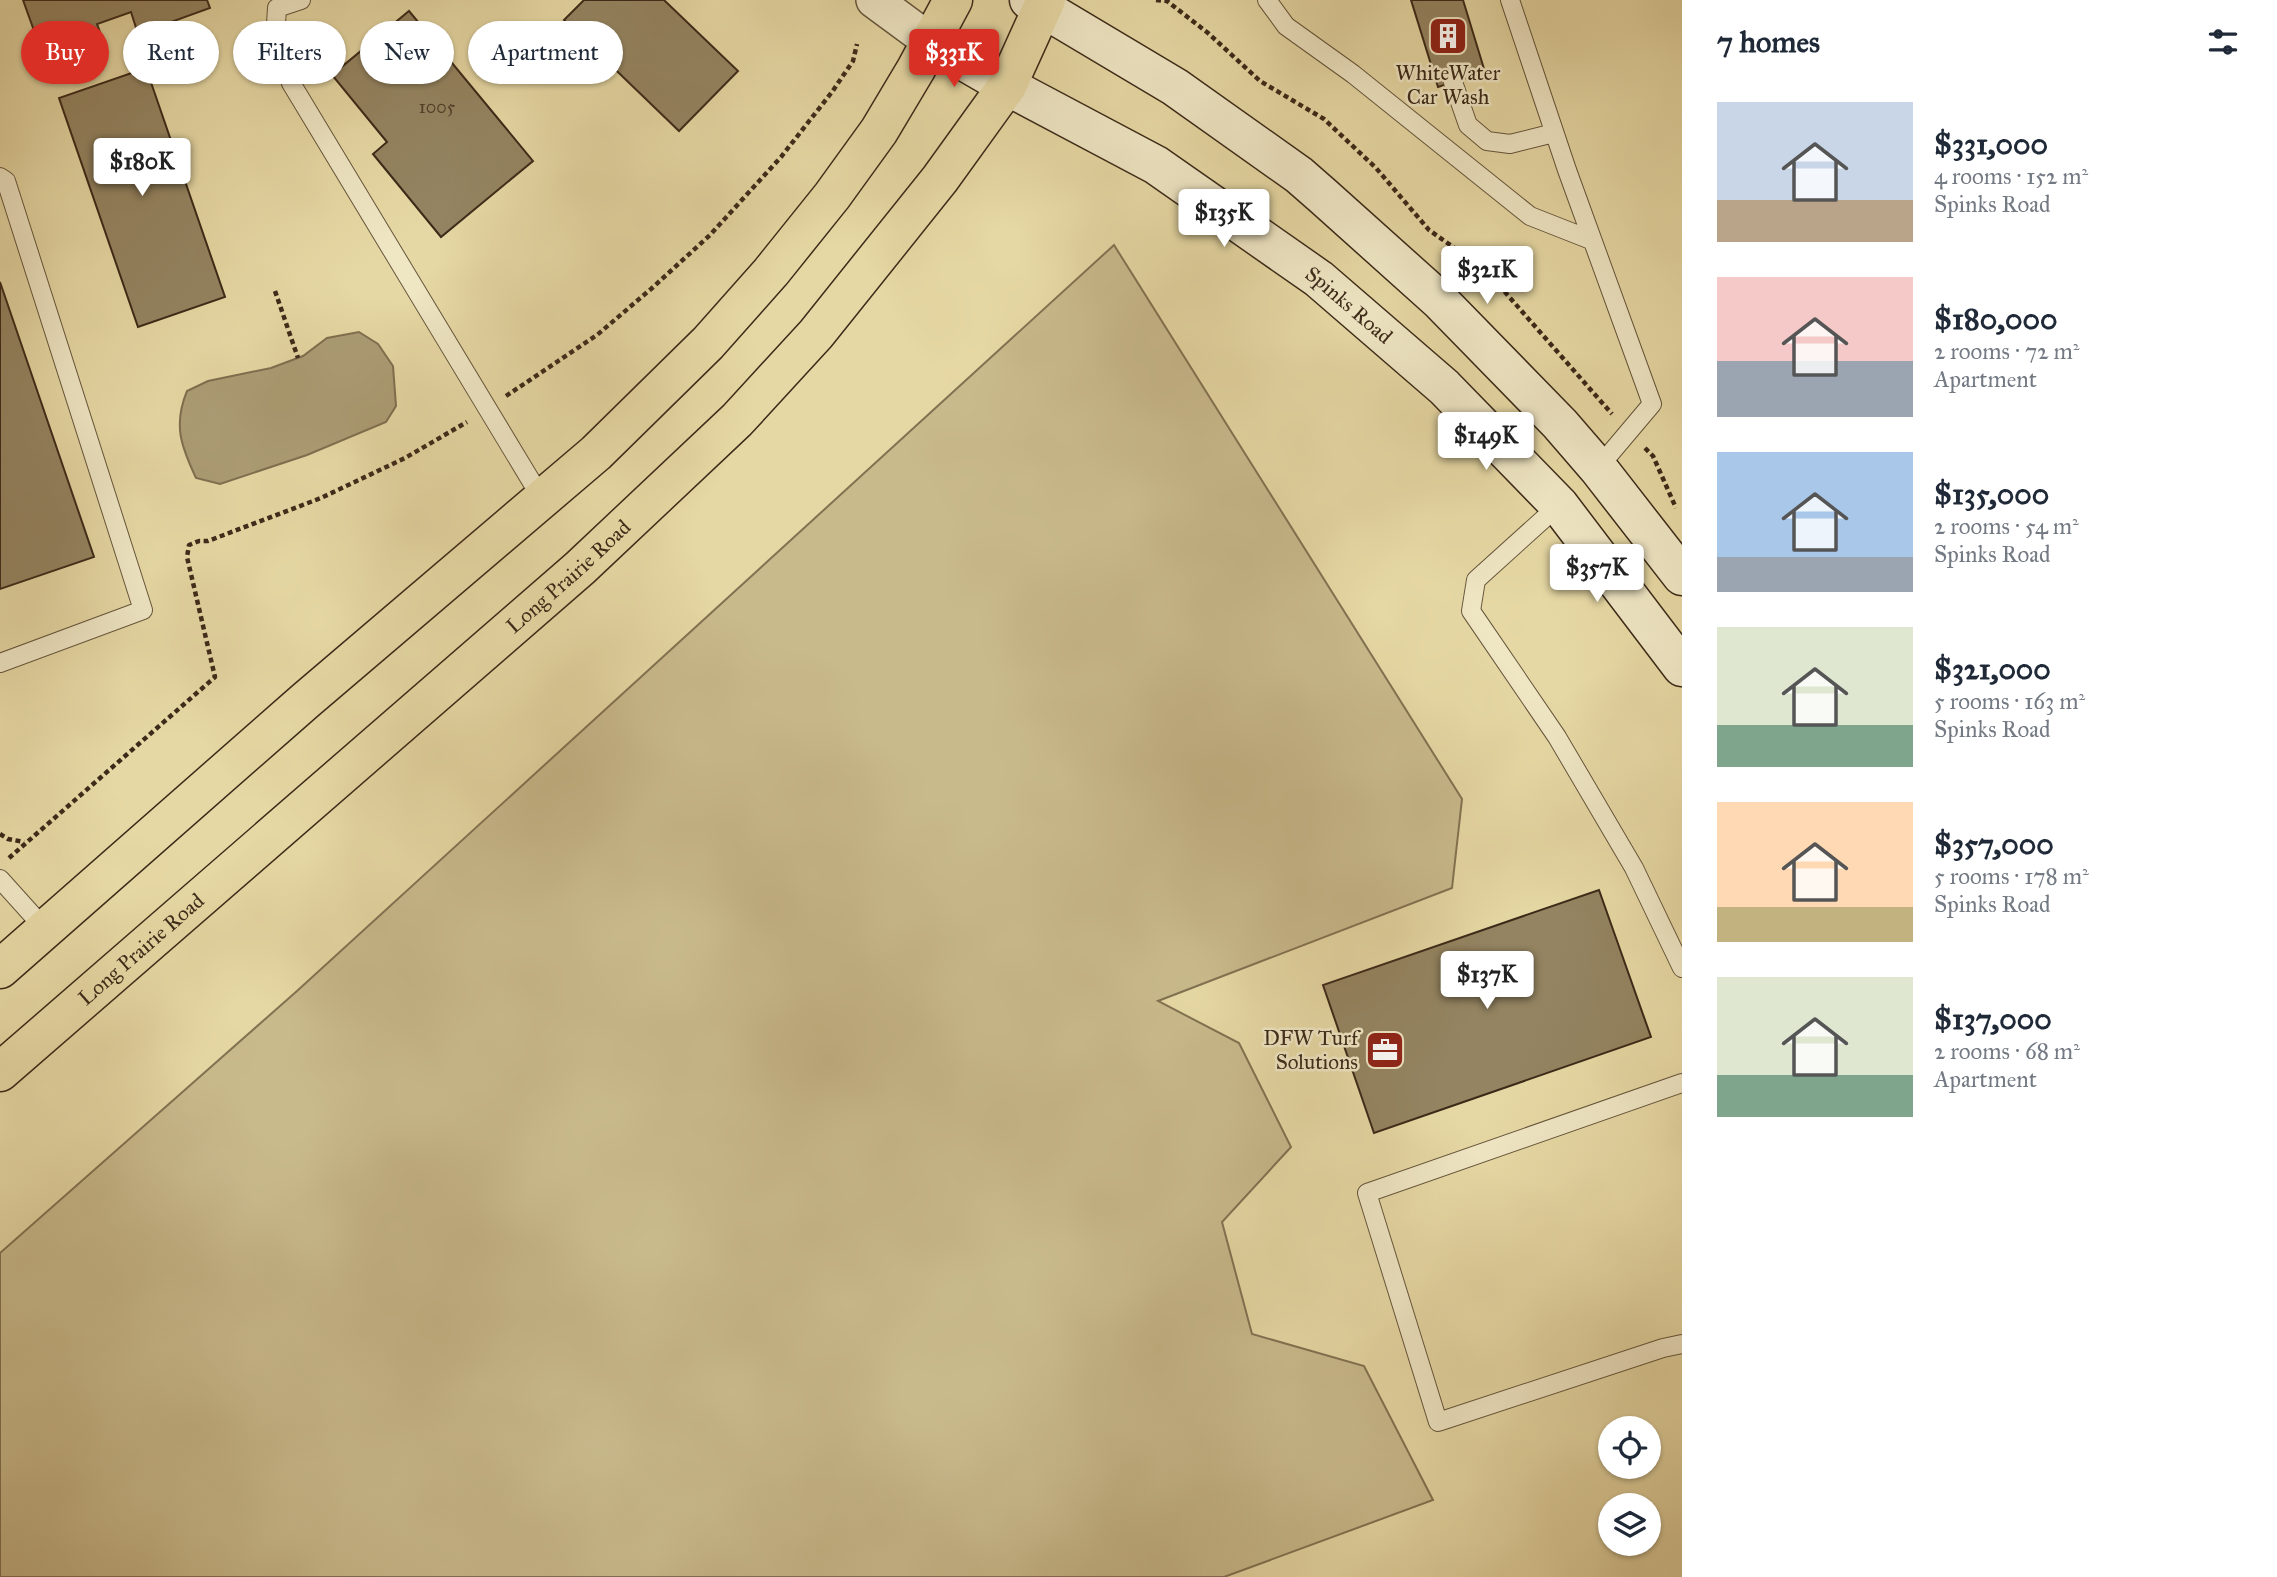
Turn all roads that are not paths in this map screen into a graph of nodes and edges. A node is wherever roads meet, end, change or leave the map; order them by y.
1 (301, 0) edge
2 (874, 0) edge
3 (953, 0) edge
4 (1267, 0) edge
5 (1510, 0) edge
6 (1039, 3) edge
7 (275, 4) edge
8 (931, 42) junction
9 (1453, 82) dead end
10 (1007, 86) junction
11 (1554, 133) junction
12 (0, 177) edge
13 (1591, 240) junction
14 (1598, 468) junction
15 (542, 499) junction
16 (1559, 505) junction
17 (1682, 576) edge
18 (0, 663) edge
19 (1682, 667) edge
20 (0, 879) edge
21 (45, 929) junction
22 (1682, 968) edge
23 (0, 969) edge
24 (0, 1072) edge
25 (1682, 1083) edge
26 (1682, 1344) edge

1 - 7 lane
2 - 8 street
3 - 8 main road
4 - 13 lane
5 - 11 lane
6 - 10 main road, Long Prairie Road
6 - 14 main road
7 - 15 lane
8 - 10 main road, Spinks Road
8 - 15 main road
9 - 11 lane
10 - 16 main road, Spinks Road
10 - 24 main road, Long Prairie Road
11 - 13 lane
12 - 18 lane
13 - 14 lane
14 - 16 main road
14 - 17 main road
15 - 21 main road
16 - 19 main road, Spinks Road
16 - 22 lane
20 - 21 lane
21 - 23 main road
25 - 26 lane

